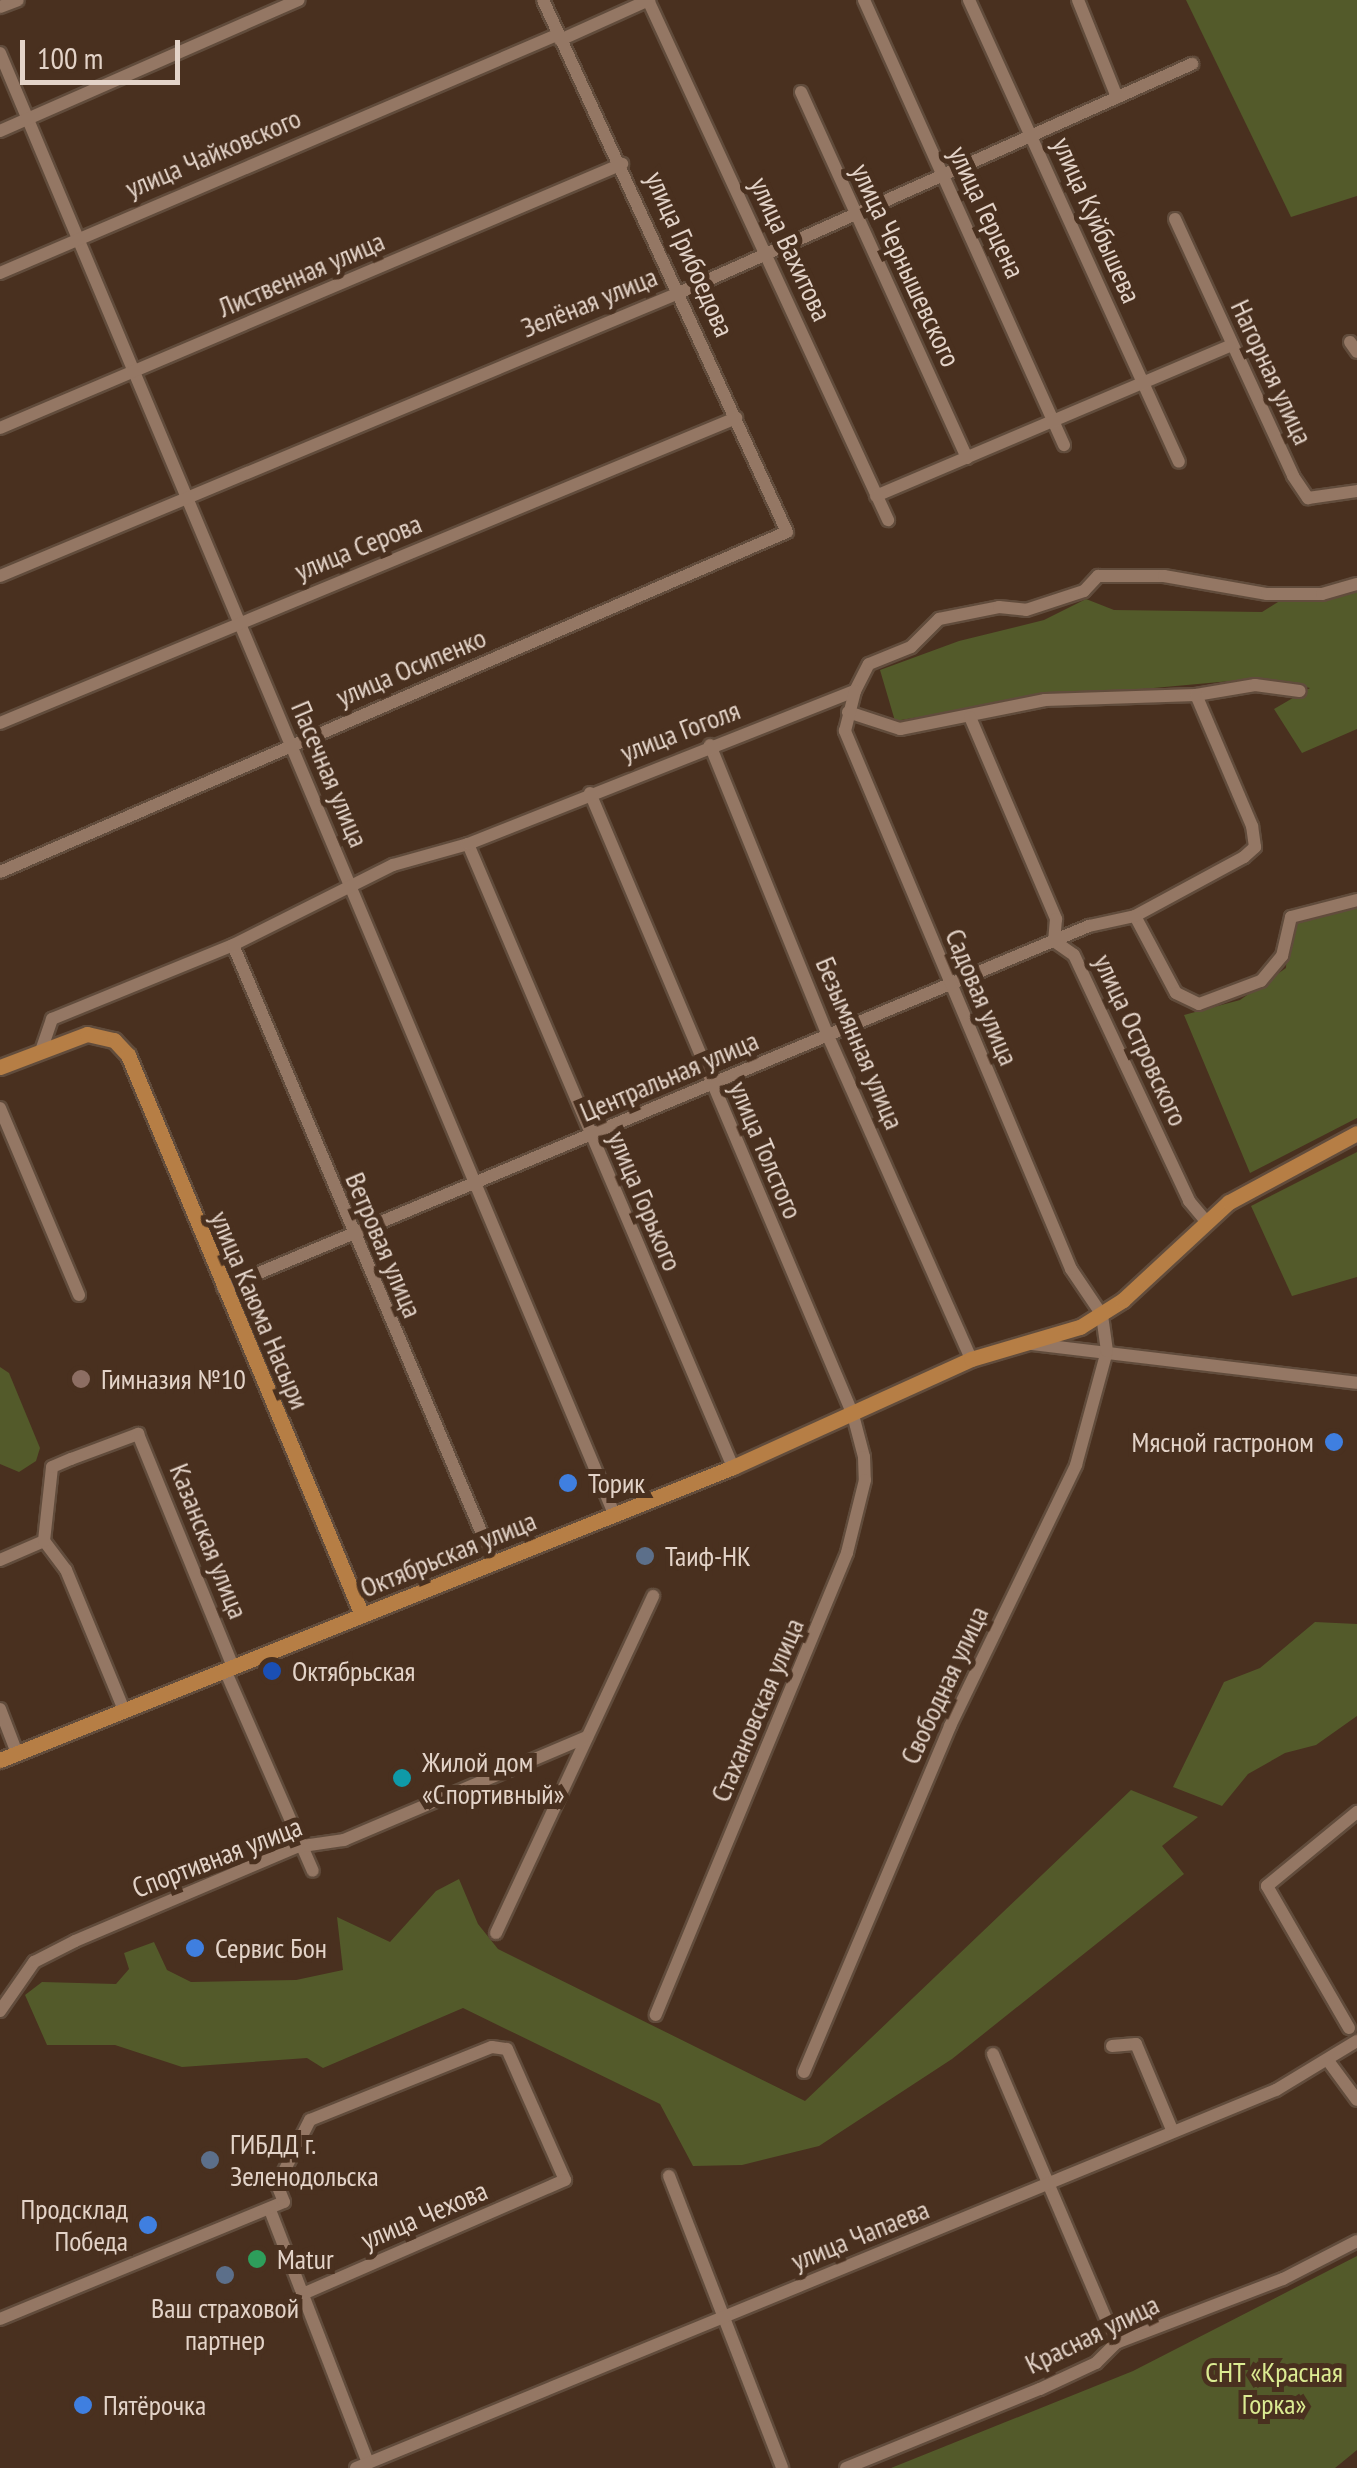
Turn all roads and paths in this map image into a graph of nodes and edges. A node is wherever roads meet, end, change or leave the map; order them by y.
1 (18, 0) edge
2 (299, 0) edge
3 (543, 0) edge
4 (648, 0) edge
5 (864, 0) edge
6 (969, 0) edge
7 (1078, 0) edge
8 (0, 7) edge
9 (558, 37) junction
10 (0, 53) edge
11 (1192, 64) dead end
12 (801, 92) dead end
13 (1117, 96) junction
14 (28, 119) junction
15 (0, 131) edge
16 (1031, 135) junction
17 (622, 164) junction
18 (942, 175) junction
19 (854, 213) junction
20 (1176, 219) dead end
21 (78, 238) junction
22 (765, 250) junction
23 (0, 273) edge
24 (681, 292) junction
25 (1232, 346) junction
26 (134, 373) junction
27 (1144, 383) junction
28 (736, 418) junction
29 (1055, 420) junction
30 (0, 428) edge
31 (1064, 446) dead end
32 (967, 458) junction
33 (1178, 462) dead end
34 (1357, 491) edge
35 (185, 494) junction
36 (876, 496) junction
37 (888, 520) dead end
38 (786, 532) joint
39 (0, 576) edge
40 (1357, 584) edge
41 (240, 622) junction
42 (855, 691) junction
43 (1300, 692) dead end
44 (1196, 695) junction
45 (848, 712) junction
46 (970, 717) junction
47 (0, 724) edge
48 (710, 745) junction
49 (291, 746) junction
50 (590, 793) junction
51 (468, 844) junction
52 (0, 872) edge
53 (350, 886) junction
54 (1357, 900) edge
55 (1135, 916) junction
56 (1054, 941) junction
57 (233, 944) junction
58 (949, 985) junction
59 (828, 1036) junction
60 (41, 1051) junction
61 (0, 1066) edge
62 (711, 1086) junction
63 (0, 1108) edge
64 (1357, 1133) edge
65 (590, 1136) junction
66 (476, 1184) junction
67 (1205, 1220) junction
68 (353, 1236) junction
69 (223, 1288) junction
70 (80, 1295) dead end
71 (1102, 1314) junction
72 (1023, 1343) junction
73 (1107, 1351) junction
74 (970, 1359) junction
75 (1357, 1383) edge
76 (854, 1415) junction
77 (733, 1467) junction
78 (614, 1514) junction
79 (44, 1541) junction
80 (0, 1560) edge
81 (494, 1562) junction
82 (653, 1596) dead end
83 (362, 1615) junction
84 (229, 1669) junction
85 (0, 1709) edge
86 (124, 1710) junction
87 (587, 1737) junction
88 (18, 1753) junction
89 (0, 1760) edge
90 (1357, 1812) edge
91 (304, 1846) junction
92 (313, 1872) dead end
93 (496, 1933) dead end
94 (0, 2011) edge
95 (656, 2015) dead end
96 (1349, 2028) dead end
97 (1357, 2042) edge
98 (1112, 2046) dead end
99 (994, 2054) dead end
100 (1329, 2062) junction
101 (804, 2072) dead end
102 (1357, 2100) edge
103 (1173, 2132) junction
104 (668, 2176) dead end
105 (1048, 2185) junction
106 (270, 2210) junction
107 (1357, 2241) edge
108 (303, 2294) junction
109 (0, 2319) edge
110 (723, 2319) junction
111 (1116, 2343) junction
112 (369, 2465) edge
113 (782, 2468) edge
114 (846, 2468) edge

1 - 8 street
2 - 14 street
3 - 9 street, улица Грибоедова
4 - 9 street, улица Чайковского
4 - 22 street, улица Вахитова
5 - 18 street, улица Герцена
6 - 16 street, улица Куйбышева
7 - 13 street
9 - 17 street, улица Грибоедова
9 - 21 street, улица Чайковского
10 - 14 street, Пасечная улица
11 - 13 street, Зелёная улица
12 - 19 street, улица Чернышевского
13 - 16 street, Зелёная улица
14 - 15 street
14 - 21 street, Пасечная улица
16 - 18 street, Зелёная улица
16 - 27 street, улица Куйбышева
17 - 24 street, улица Грибоедова
17 - 26 street, Лиственная улица
18 - 19 street, Зелёная улица
18 - 29 street, улица Герцена
19 - 22 street, Зелёная улица
19 - 32 street, улица Чернышевского
20 - 25 street, Нагорная улица
21 - 23 street, улица Чайковского
21 - 26 street, Пасечная улица
22 - 24 street, Зелёная улица
22 - 36 street, улица Вахитова
24 - 28 street, улица Грибоедова
24 - 35 street, Зелёная улица
25 - 27 street
25 - 34 street, Нагорная улица
26 - 30 street, Лиственная улица
26 - 35 street, Пасечная улица
27 - 29 street
27 - 33 street, улица Куйбышева
28 - 38 street, улица Грибоедова
28 - 41 street, улица Серова
29 - 31 street, улица Герцена
29 - 32 street
32 - 36 street
35 - 39 street, Зелёная улица
35 - 41 street, Пасечная улица
36 - 37 street, улица Вахитова
38 - 49 street, улица Осипенко
40 - 42 street, улица Гоголя
41 - 47 street, улица Серова
41 - 49 street, Пасечная улица
42 - 45 street, Садовая улица
42 - 48 street, улица Гоголя
43 - 44 street
44 - 46 street
44 - 55 street, Центральная улица
45 - 46 street
45 - 58 street, Садовая улица
46 - 56 street, улица Островского
48 - 50 street, улица Гоголя
48 - 59 street, Безымянная улица
49 - 52 street, улица Осипенко
49 - 53 street, Пасечная улица
50 - 51 street, улица Гоголя
50 - 62 street, улица Толстого
51 - 53 street, улица Гоголя
51 - 65 street, улица Горького
53 - 57 street, улица Гоголя
53 - 66 street, Пасечная улица
54 - 55 street
55 - 56 street, Центральная улица
56 - 58 street, Центральная улица
56 - 67 street, улица Островского
57 - 60 street, улица Гоголя
57 - 68 street, Ветровая улица
58 - 59 street, Центральная улица
58 - 71 street, Садовая улица
59 - 62 street, Центральная улица
59 - 74 street, Безымянная улица
60 - 61 main road
60 - 69 main road, улица Каюма Насыри
62 - 65 street, Центральная улица
62 - 76 street, улица Толстого
63 - 70 street
64 - 67 main road, Октябрьская улица
65 - 66 street, Центральная улица
65 - 77 street, улица Горького
66 - 68 street, Центральная улица
66 - 78 street, Пасечная улица
67 - 71 main road, Октябрьская улица
68 - 69 street, Центральная улица
68 - 81 street, Ветровая улица
69 - 83 main road, улица Каюма Насыри
71 - 72 main road, Октябрьская улица
71 - 73 street, Свободная улица
72 - 73 street, Октябрьская улица
72 - 74 main road, Октябрьская улица
73 - 75 street, Октябрьская улица
73 - 101 street, Свободная улица
74 - 76 main road, Октябрьская улица
76 - 77 main road, Октябрьская улица
76 - 95 street, Стахановская улица
77 - 78 main road, Октябрьская улица
78 - 81 main road, Октябрьская улица
79 - 80 street
79 - 84 street, Казанская улица
79 - 86 street
81 - 83 main road, Октябрьская улица
82 - 87 street
83 - 84 main road, Октябрьская улица
84 - 86 main road, Октябрьская улица
84 - 91 street, Казанская улица
85 - 88 street
86 - 88 main road, Октябрьская улица
87 - 91 street, Спортивная улица
87 - 93 street
88 - 89 main road, Октябрьская улица
90 - 96 street
91 - 92 street, Казанская улица
91 - 94 street, Спортивная улица
97 - 100 street, улица Чапаева
98 - 103 street
99 - 105 street
100 - 102 street
100 - 103 street, улица Чапаева
103 - 105 street, улица Чапаева
104 - 110 street
105 - 110 street, улица Чапаева
105 - 111 street
106 - 108 street, улица Чапаева
106 - 108 street, улица Чехова
106 - 109 street
107 - 111 street, Красная улица
108 - 112 street, улица Чапаева
110 - 112 street, улица Чапаева
110 - 113 street
111 - 114 street, Красная улица

